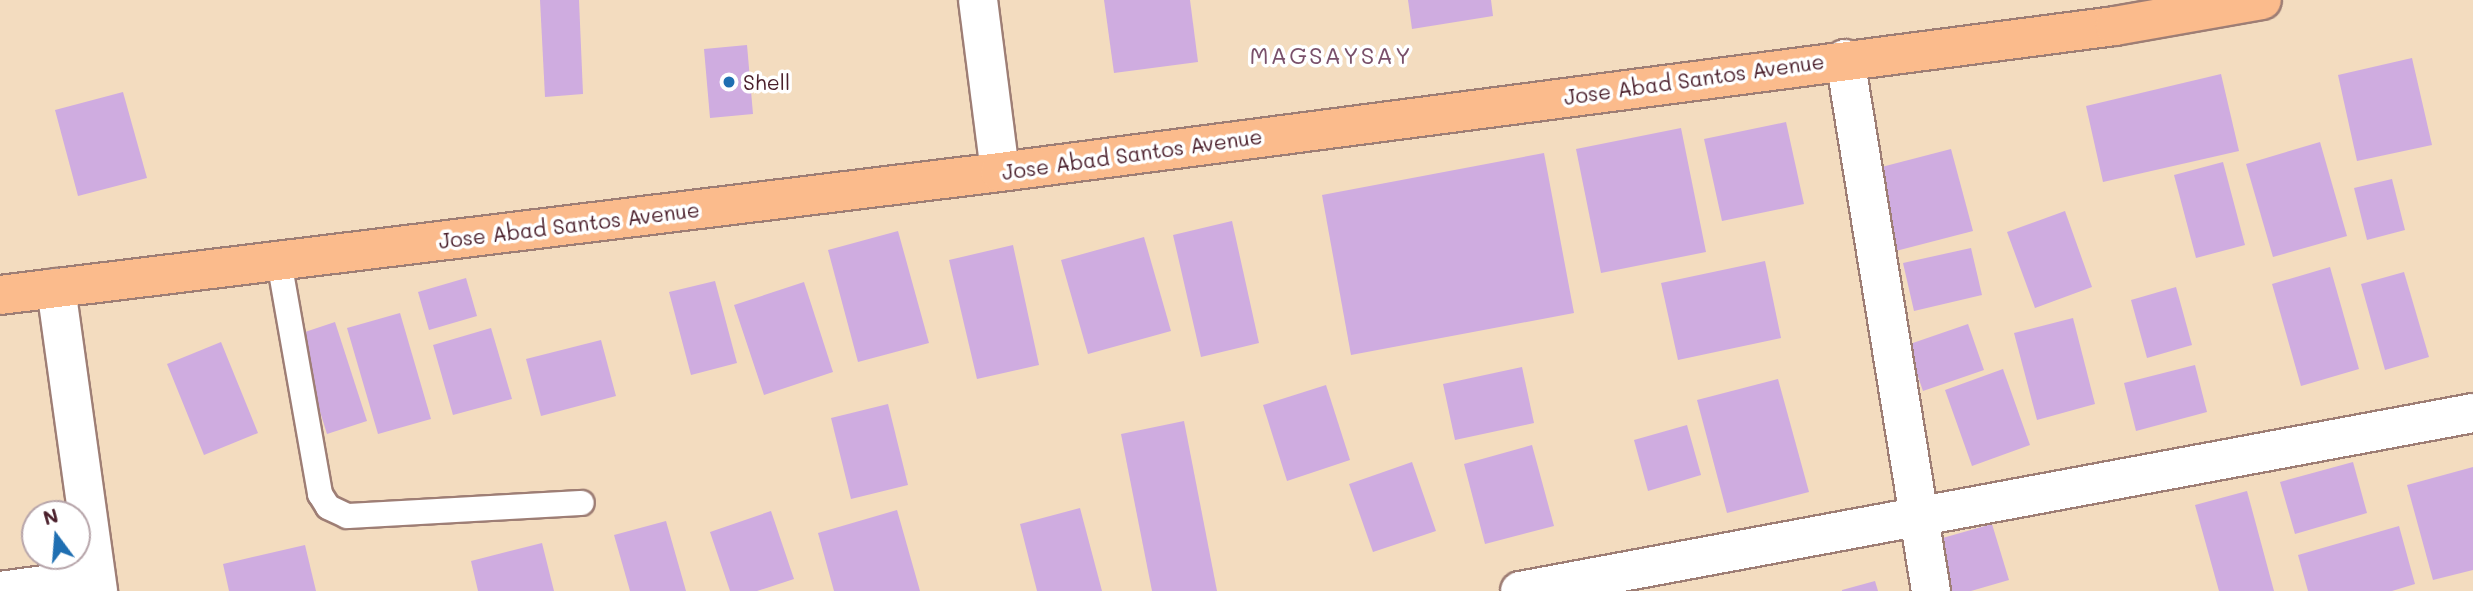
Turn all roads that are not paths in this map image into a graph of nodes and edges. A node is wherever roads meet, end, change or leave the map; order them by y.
1 (978, 0) edge
2 (2262, 0) edge
3 (1845, 59) junction
4 (1000, 172) junction
5 (279, 261) junction
6 (56, 288) junction
7 (0, 295) edge
8 (2473, 413) edge
9 (582, 503) dead end
10 (1916, 519) junction
11 (96, 584) edge
12 (0, 591) edge
13 (1520, 591) edge
14 (1931, 591) edge

1 - 4 street
2 - 3 highway, Jose Abad Santos Avenue
3 - 4 highway, Jose Abad Santos Avenue
3 - 10 street
4 - 5 highway, Jose Abad Santos Avenue
5 - 6 highway, Jose Abad Santos Avenue
5 - 9 lane
6 - 7 highway, Jose Abad Santos Avenue
6 - 11 street
8 - 10 street
10 - 13 street
10 - 14 street
11 - 12 street

